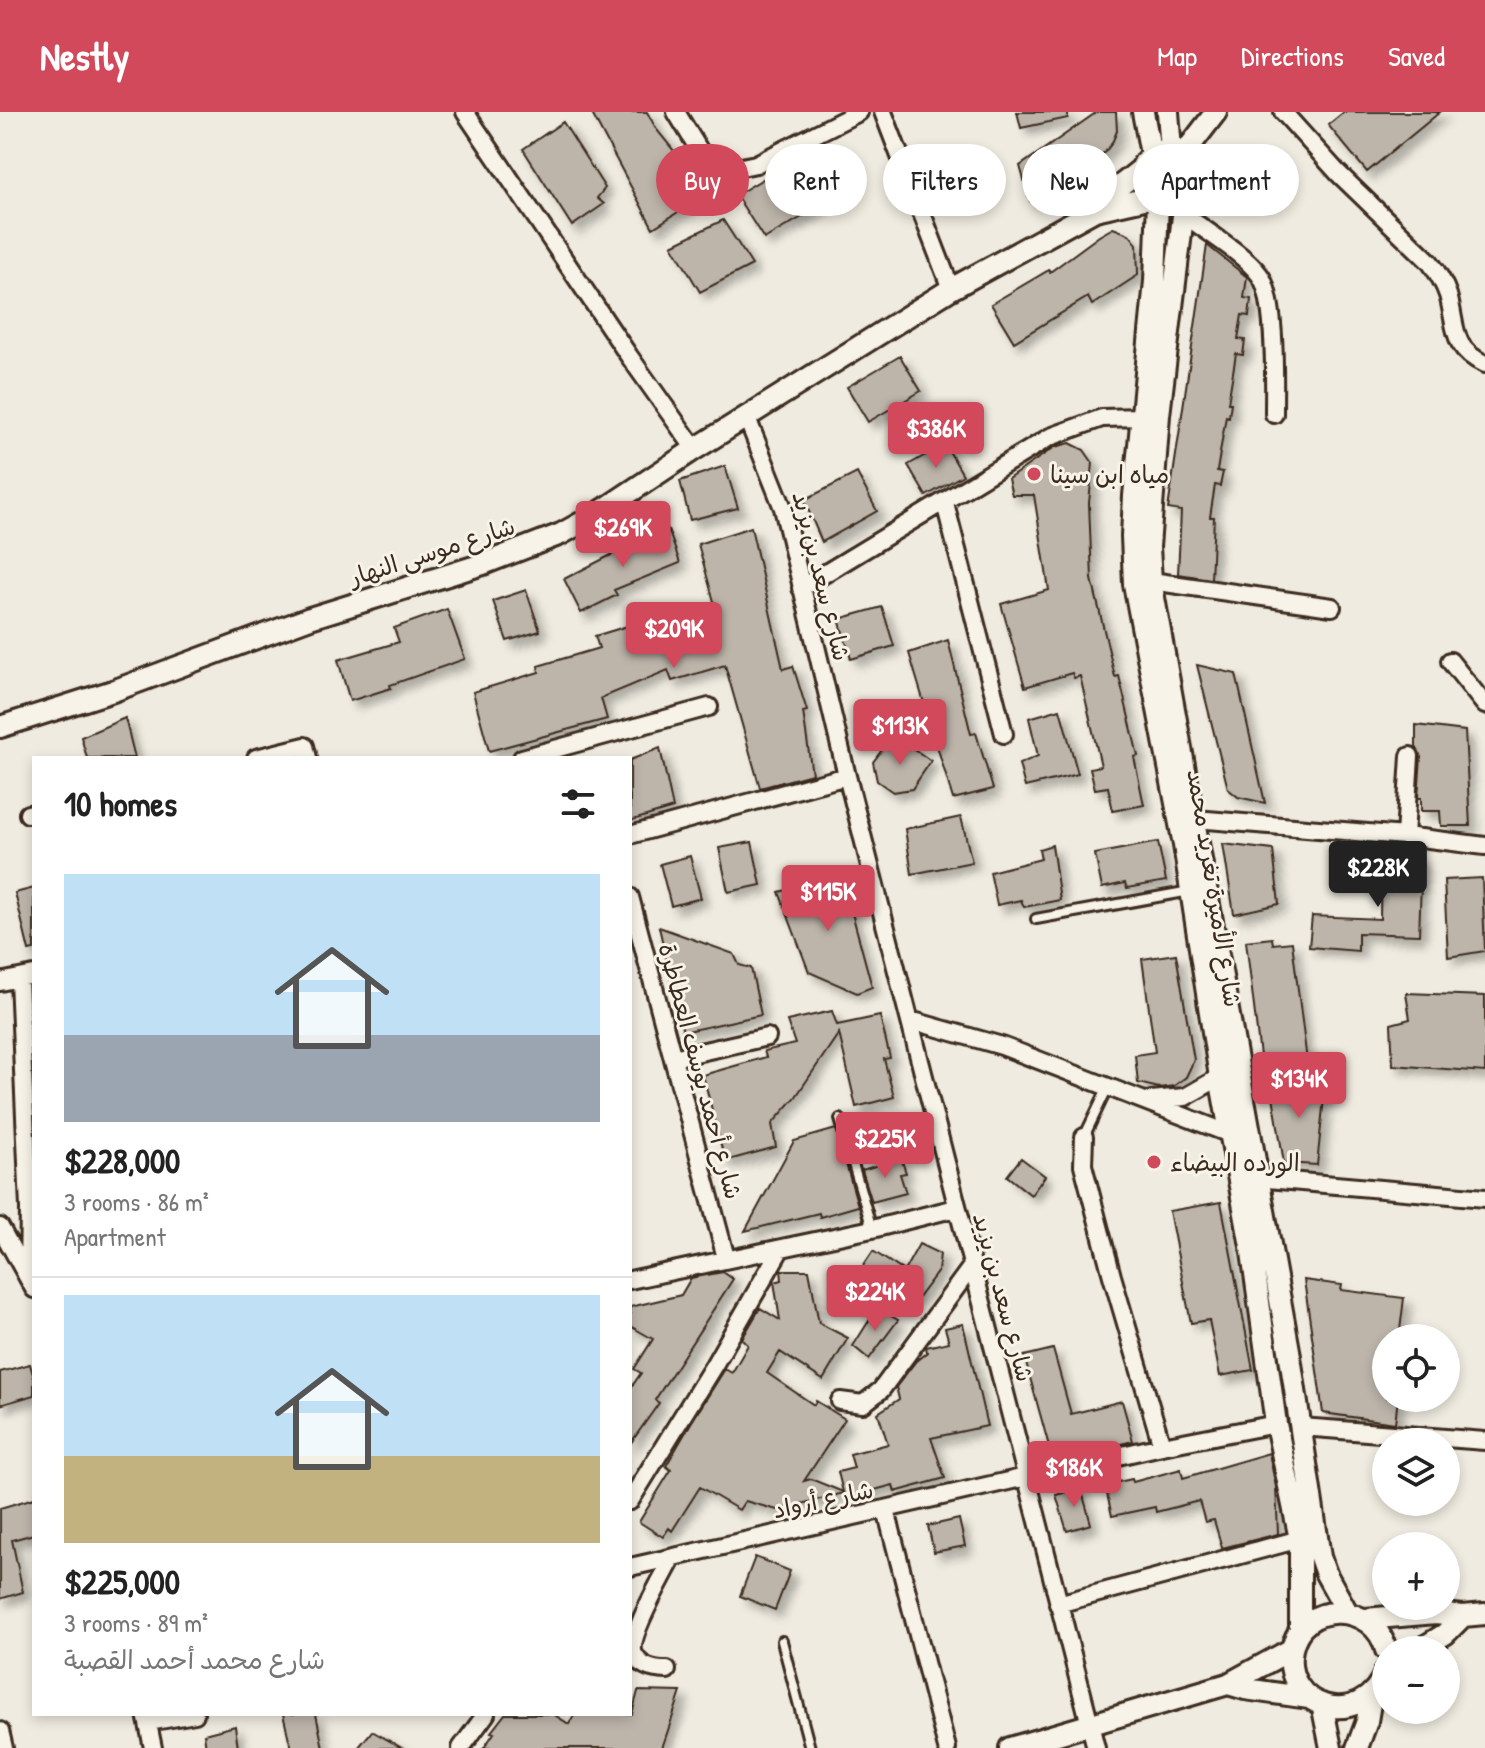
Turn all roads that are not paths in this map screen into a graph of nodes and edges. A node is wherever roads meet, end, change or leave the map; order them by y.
1 (465, 112) edge
2 (676, 112) edge
3 (859, 112) edge
4 (883, 112) edge
5 (1143, 112) edge
6 (1168, 112) edge
7 (1202, 112) edge
8 (1216, 112) edge
9 (1283, 112) edge
10 (1145, 144) edge
11 (1174, 144) edge
12 (1181, 144) edge
13 (1184, 144) edge
14 (1133, 173) edge
15 (1117, 187) edge
16 (1084, 216) edge
17 (1156, 216) edge
18 (1182, 216) edge
19 (1186, 216) edge
20 (951, 289) junction
21 (1485, 364) edge
22 (1274, 414) dead end
23 (1141, 417) junction
24 (747, 418) junction
25 (695, 449) junction
26 (945, 503) junction
27 (1151, 581) junction
28 (801, 588) junction
29 (1332, 607) dead end
30 (1450, 661) dead end
31 (1485, 705) edge
32 (709, 707) dead end
33 (0, 727) edge
34 (1004, 734) dead end
35 (264, 756) edge
36 (308, 756) edge
37 (529, 756) edge
38 (1410, 756) dead end
39 (847, 776) junction
40 (1195, 819) junction
41 (632, 834) edge
42 (1405, 836) junction
43 (1485, 846) edge
44 (1191, 891) junction
45 (632, 904) edge
46 (1036, 919) dead end
47 (27, 977) edge
48 (0, 982) edge
49 (910, 1020) junction
50 (767, 1037) dead end
51 (673, 1058) junction
52 (1220, 1077) junction
53 (1108, 1087) junction
54 (1142, 1100) junction
55 (840, 1119) dead end
56 (1230, 1134) junction
57 (1084, 1137) joint
58 (1256, 1178) junction
59 (1485, 1198) edge
60 (956, 1208) junction
61 (0, 1227) edge
62 (872, 1229) junction
63 (780, 1250) junction
64 (726, 1258) junction
65 (972, 1266) junction
66 (632, 1280) edge
67 (31, 1281) edge
68 (840, 1401) dead end
69 (1276, 1424) junction
70 (1301, 1427) junction
71 (1485, 1441) edge
72 (1162, 1446) junction
73 (1027, 1478) junction
74 (632, 1498) edge
75 (886, 1510) junction
76 (1300, 1539) junction
77 (672, 1559) junction
78 (632, 1567) edge
79 (1058, 1604) junction
80 (1485, 1614) edge
81 (1356, 1615) junction
82 (1463, 1616) junction
83 (1380, 1636) edge
84 (1442, 1636) edge
85 (1296, 1639) junction
86 (782, 1641) dead end
87 (667, 1670) dead end
88 (1228, 1684) junction
89 (1371, 1697) joint
90 (1316, 1701) junction
91 (171, 1716) edge
92 (485, 1716) edge
93 (147, 1718) edge
94 (1090, 1725) junction
95 (0, 1731) edge
96 (4, 1748) edge
97 (153, 1748) edge
98 (461, 1748) edge
99 (810, 1748) edge
100 (947, 1748) edge
101 (1010, 1748) edge
102 (1096, 1748) edge
103 (1331, 1748) edge
104 (1357, 1748) edge

1 - 25 street
2 - 3 street
4 - 20 street
5 - 10 street
6 - 11 street
7 - 12 street
8 - 13 street
9 - 21 street
14 - 15 street, شارع موسى النهار
16 - 20 street, شارع موسى النهار
17 - 23 street, شارع الأميرة تغريد محمد
18 - 27 street, شارع الأميرة تغريد محمد
19 - 22 street
20 - 24 street, شارع موسى النهار
23 - 26 street
23 - 44 street, شارع الأميرة تغريد محمد
24 - 25 street, شارع موسى النهار
24 - 28 street, شارع سعد بن يزيد
25 - 33 street, شارع موسى النهار
26 - 28 street
26 - 34 street
27 - 29 street
27 - 40 street, شارع الأميرة تغريد محمد
28 - 39 street, شارع سعد بن يزيد
30 - 31 street
32 - 37 street
35 - 36 street
38 - 42 street
39 - 41 street
39 - 49 street, شارع سعد بن يزيد
40 - 42 street
40 - 58 street, شارع الأميرة تغريد محمد
42 - 43 street
44 - 46 lane
44 - 52 street, شارع الأميرة تغريد محمد
45 - 51 street, شارع أحمد يوسف العطاطرة
47 - 48 street
47 - 67 street
49 - 53 street
49 - 60 street, شارع سعد بن يزيد
50 - 51 street
51 - 64 street, شارع أحمد يوسف العطاطرة
52 - 54 street
52 - 56 street, شارع الأميرة تغريد محمد
53 - 54 street
53 - 57 lane
54 - 56 street
55 - 62 lane
56 - 69 street, شارع الأميرة تغريد محمد
57 - 72 street
58 - 59 street
58 - 70 street, شارع الأميرة تغريد محمد
60 - 62 street
60 - 65 street, شارع سعد بن يزيد
61 - 67 street
62 - 63 street
63 - 64 street
63 - 74 street
64 - 66 street
65 - 68 street
65 - 73 street, شارع سعد بن يزيد
69 - 72 street, شارع أرواد
69 - 76 street, شارع الأميرة تغريد محمد
70 - 71 street
70 - 81 street, شارع الأميرة تغريد محمد
72 - 73 street, شارع أرواد
73 - 75 street, شارع أرواد
73 - 79 street, شارع سعد بن يزيد
75 - 77 street, شارع أرواد
75 - 100 street
76 - 79 street
76 - 85 street, شارع الأميرة تغريد محمد
77 - 78 street, شارع أرواد
77 - 87 street
79 - 94 street, شارع سعد بن يزيد
80 - 82 street
81 - 82 street
81 - 83 street, شارع الأميرة تغريد محمد
81 - 85 street
82 - 84 street
85 - 88 street
85 - 90 street, شارع الأميرة تغريد محمد
86 - 99 lane
88 - 90 street
88 - 94 street
89 - 90 street
89 - 104 street
90 - 103 street, شارع الأميرة تغريد محمد
91 - 93 street
92 - 98 street
93 - 97 street
94 - 101 street
94 - 102 street, شارع سعد بن يزيد
95 - 96 street

